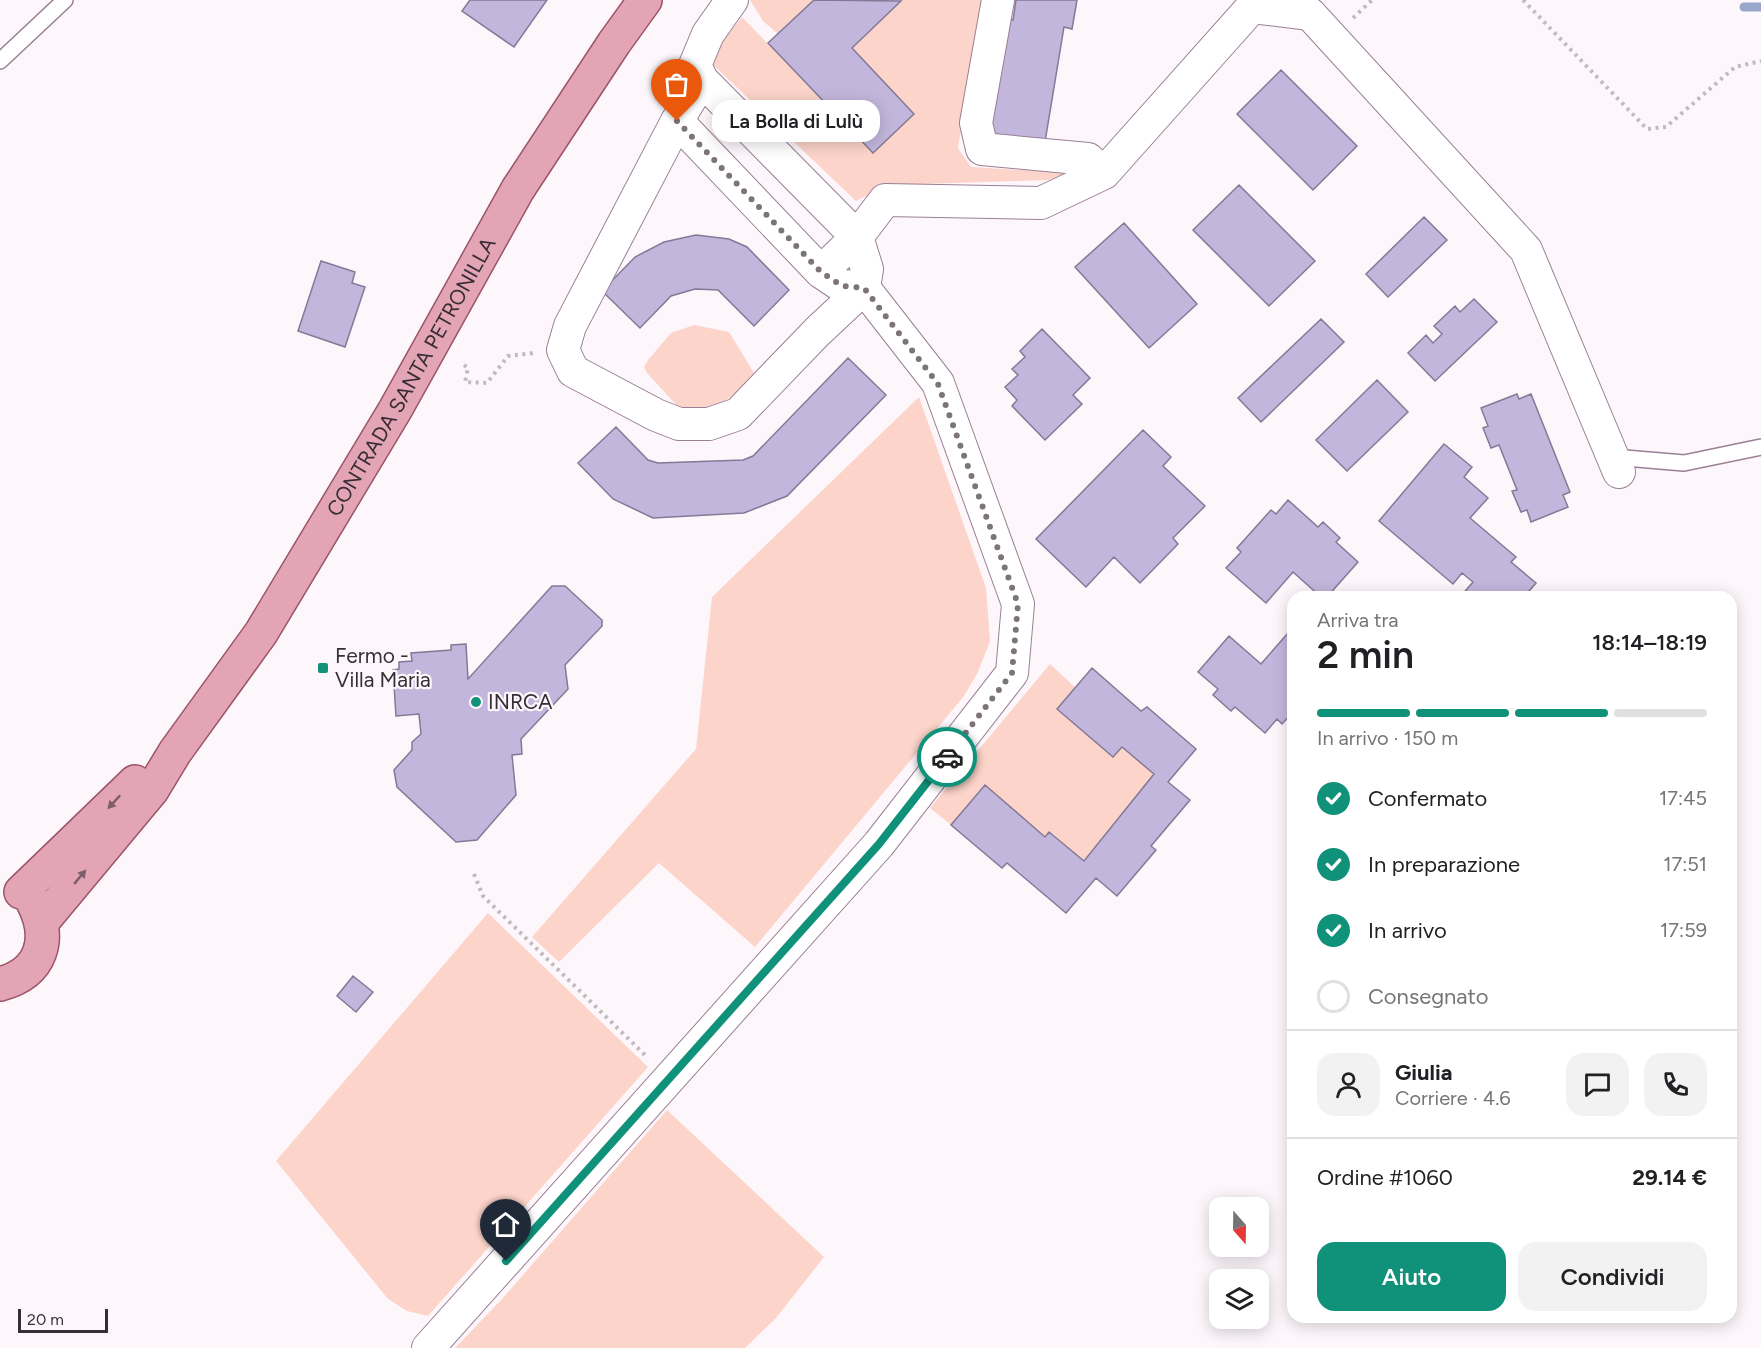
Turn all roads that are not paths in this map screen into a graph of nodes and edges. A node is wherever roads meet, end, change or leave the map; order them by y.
1 (65, 0) edge
2 (645, 0) edge
3 (732, 0) edge
4 (998, 0) edge
5 (0, 61) edge
6 (702, 80) junction
7 (677, 121) junction
8 (1104, 173) junction
9 (857, 237) junction
10 (821, 272) junction
11 (864, 288) junction
12 (1761, 447) edge
13 (1616, 465) joint
14 (175, 752) junction
15 (10, 889) edge
16 (42, 922) junction
17 (1, 986) edge
18 (428, 1348) edge

1 - 5 lane
2 - 14 main road, CONTRADA SANTA PETRONILLA
3 - 6 street
4 - 8 street
6 - 7 street
6 - 9 street
7 - 10 street
7 - 11 street
8 - 9 street
8 - 13 street
9 - 10 street
9 - 11 street
10 - 11 street
11 - 18 street
12 - 13 lane
14 -> 15 main road, CONTRADA SANTA PETRONILLA
16 -> 14 main road, CONTRADA SANTA PETRONILLA
15 - 16 main road, CONTRADA SANTA PETRONILLA
16 - 17 main road

